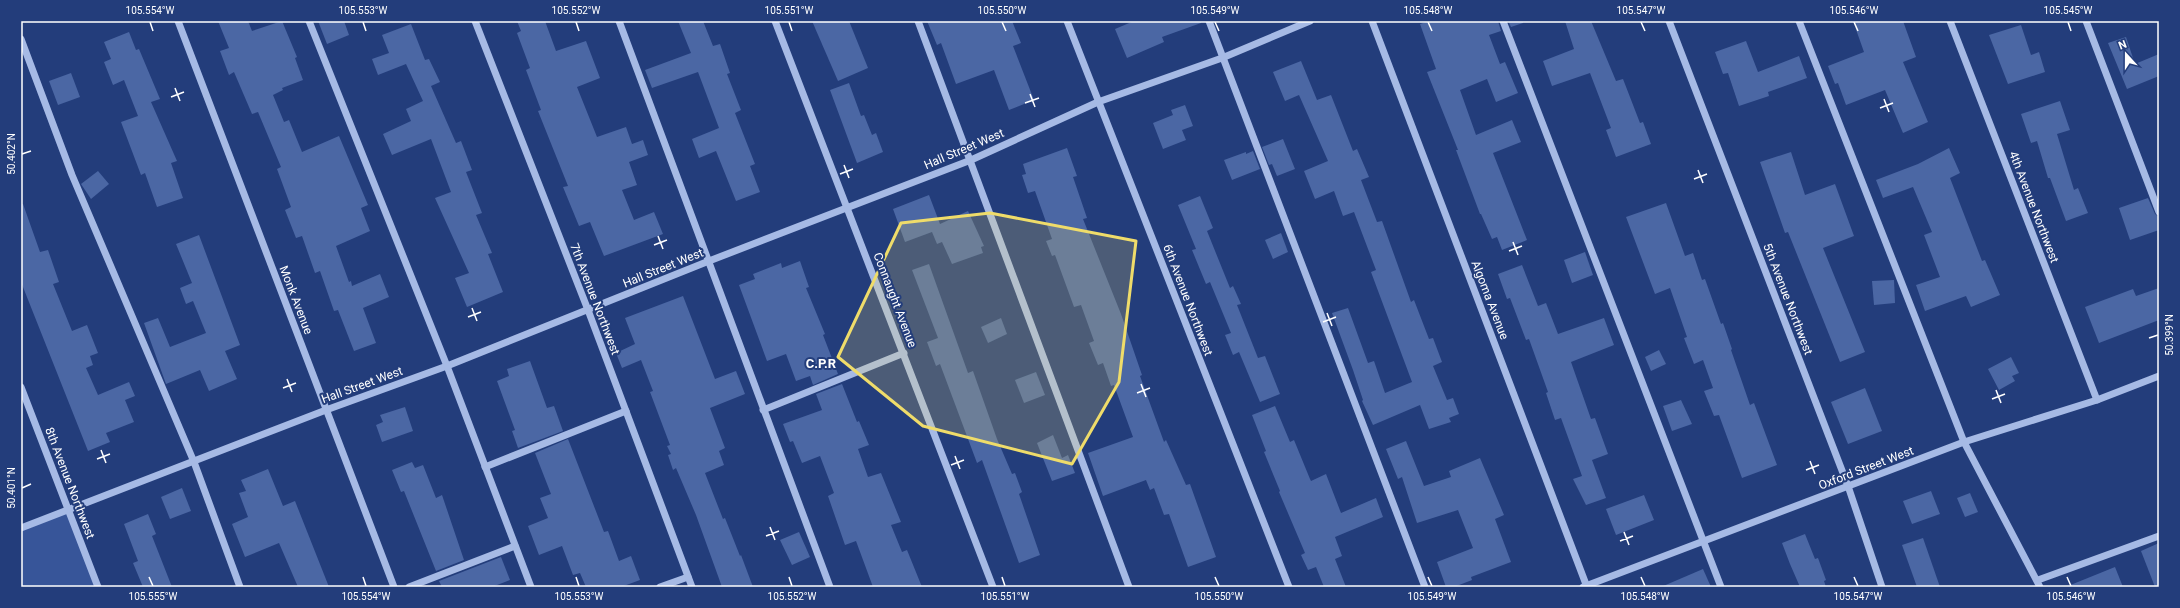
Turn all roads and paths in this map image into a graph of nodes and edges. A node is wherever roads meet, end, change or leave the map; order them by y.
1 (178, 21) edge
2 (309, 21) edge
3 (475, 21) edge
4 (619, 21) edge
5 (775, 21) edge
6 (918, 21) edge
7 (1067, 21) edge
8 (1209, 21) edge
9 (1310, 21) edge
10 (1372, 21) edge
11 (1503, 21) edge
12 (1669, 21) edge
13 (1799, 21) edge
14 (1950, 21) edge
15 (2086, 21) edge
16 (21, 39) edge
17 (1222, 58) junction
18 (1098, 102) junction
19 (971, 160) junction
20 (848, 208) junction
21 (2159, 212) edge
22 (709, 261) junction
23 (588, 310) junction
24 (904, 353) junction
25 (447, 366) junction
26 (2159, 376) edge
27 (21, 386) edge
28 (2097, 400) junction
29 (326, 410) junction
30 (763, 410) junction
31 (626, 411) junction
32 (1964, 442) junction
33 (194, 462) junction
34 (485, 468) junction
35 (1848, 486) junction
36 (69, 511) junction
37 (21, 528) edge
38 (2159, 536) edge
39 (1704, 542) junction
40 (515, 546) junction
41 (688, 577) junction
42 (2039, 584) edge
43 (98, 587) edge
44 (240, 587) edge
45 (394, 587) edge
46 (409, 587) edge
47 (530, 587) edge
48 (660, 587) edge
49 (692, 587) edge
50 (830, 587) edge
51 (993, 587) edge
52 (1129, 587) edge
53 (1289, 587) edge
54 (1425, 587) edge
55 (1585, 587) edge
56 (1721, 587) edge
57 (1882, 587) edge

1 - 29 street, Monk Avenue
2 - 25 street
3 - 23 street, 7th Avenue Northwest
4 - 22 street
5 - 20 street, Connaught Avenue
6 - 19 street
7 - 18 street, 6th Avenue Northwest
8 - 17 street
9 - 17 street, Hall Street West
10 - 55 street, Algoma Avenue
11 - 39 street
12 - 35 street, 5th Avenue Northwest
13 - 32 street
14 - 28 street, 4th Avenue Northwest
15 - 21 street
16 - 33 street
17 - 18 street, Hall Street West
17 - 54 street
18 - 19 street, Hall Street West
18 - 53 street, 6th Avenue Northwest
19 - 20 street, Hall Street West
19 - 52 street
20 - 22 street, Hall Street West
20 - 24 street, Connaught Avenue
22 - 23 street, Hall Street West
22 - 30 street
23 - 25 street, Hall Street West
23 - 31 street, 7th Avenue Northwest
24 - 30 street
24 - 51 street, Connaught Avenue
25 - 29 street, Hall Street West
25 - 34 street
26 - 28 street, Oxford Street West
27 - 36 street, 8th Avenue Northwest
28 - 32 street, Oxford Street West
29 - 33 street, Hall Street West
29 - 45 street, Monk Avenue
30 - 50 street
31 - 34 street
31 - 41 street, 7th Avenue Northwest
32 - 35 street, Oxford Street West
32 - 42 street
33 - 36 street, Hall Street West
33 - 44 street
34 - 40 street
35 - 39 street, Oxford Street West
35 - 57 street, 5th Avenue Northwest
36 - 37 street, Hall Street West
36 - 43 street, 8th Avenue Northwest
38 - 42 street
39 - 55 street, Oxford Street West
39 - 56 street
40 - 46 street
40 - 47 street
41 - 48 street
41 - 49 street, 7th Avenue Northwest

